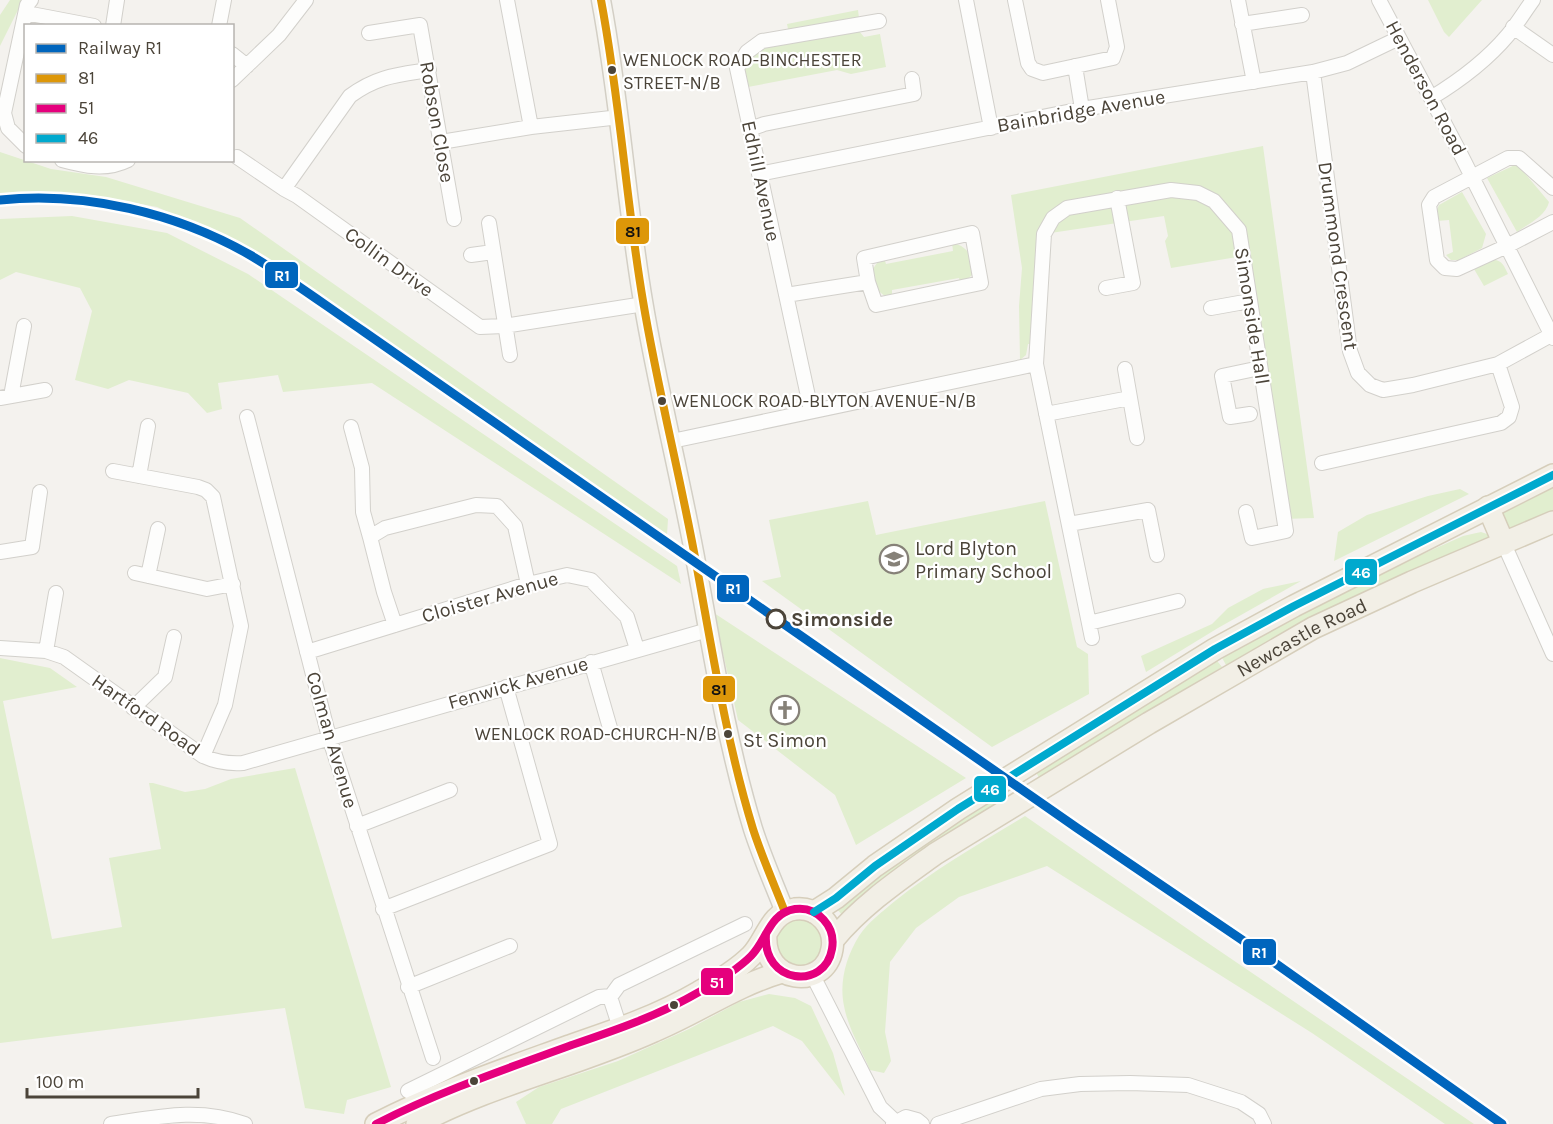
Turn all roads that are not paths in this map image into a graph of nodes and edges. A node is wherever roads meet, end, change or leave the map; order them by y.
1 (117, 0) edge
2 (224, 0) edge
3 (306, 0) edge
4 (507, 0) edge
5 (601, 0) edge
6 (966, 0) edge
7 (1015, 0) edge
8 (1108, 0) edge
9 (1238, 0) edge
10 (1379, 0) edge
11 (1533, 0) edge
12 (28, 6) edge
13 (1302, 15) dead end
14 (879, 21) dead end
15 (87, 24) edge
16 (113, 24) edge
17 (219, 24) edge
18 (1242, 24) junction
19 (1513, 27) junction
20 (369, 33) dead end
21 (1399, 38) junction
22 (1553, 55) edge
23 (234, 56) edge
24 (247, 66) junction
25 (1075, 66) junction
26 (429, 70) junction
27 (1313, 72) junction
28 (234, 78) edge
29 (912, 79) dead end
30 (1254, 82) junction
31 (1431, 98) junction
32 (1082, 109) junction
33 (620, 117) junction
34 (531, 127) junction
35 (991, 128) junction
36 (750, 129) junction
37 (441, 142) junction
38 (24, 144) edge
39 (237, 157) dead end
40 (74, 162) edge
41 (124, 162) edge
42 (759, 174) junction
43 (1472, 176) junction
44 (1553, 188) edge
45 (284, 189) junction
46 (1117, 198) junction
47 (454, 219) dead end
48 (1553, 222) edge
49 (489, 223) dead end
50 (1507, 246) junction
51 (493, 252) junction
52 (471, 255) dead end
53 (868, 282) junction
54 (1106, 288) dead end
55 (786, 295) junction
56 (1250, 301) junction
57 (644, 304) junction
58 (1211, 308) dead end
59 (24, 326) dead end
60 (504, 326) junction
61 (1553, 336) edge
62 (510, 355) dead end
63 (1036, 364) junction
64 (1498, 364) junction
65 (1260, 368) junction
66 (1125, 369) dead end
67 (45, 390) dead end
68 (6, 397) edge
69 (1130, 398) junction
70 (811, 410) junction
71 (1046, 414) junction
72 (1250, 414) dead end
73 (247, 417) dead end
74 (148, 426) dead end
75 (351, 427) dead end
76 (1137, 438) dead end
77 (672, 441) junction
78 (1323, 463) dead end
79 (113, 471) dead end
80 (1553, 475) edge
81 (139, 476) junction
82 (40, 492) dead end
83 (1488, 507) junction
84 (1246, 512) dead end
85 (1553, 522) edge
86 (1069, 524) junction
87 (158, 529) dead end
88 (370, 537) junction
89 (1504, 544) junction
90 (0, 552) edge
91 (1157, 555) dead end
92 (233, 584) junction
93 (528, 584) junction
94 (56, 593) dead end
95 (1178, 601) dead end
96 (1089, 622) junction
97 (395, 625) junction
98 (708, 630) junction
99 (174, 637) dead end
100 (1092, 638) dead end
101 (0, 648) edge
102 (638, 649) junction
103 (46, 651) junction
104 (307, 652) junction
105 (1553, 654) edge
106 (591, 662) junction
107 (506, 687) junction
108 (133, 708) junction
109 (610, 728) dead end
110 (329, 737) junction
111 (203, 756) junction
112 (450, 790) dead end
113 (357, 826) junction
114 (383, 909) junction
115 (785, 912) junction
116 (814, 912) junction
117 (745, 924) dead end
118 (766, 934) junction
119 (833, 940) junction
120 (510, 946) dead end
121 (782, 972) junction
122 (812, 974) junction
123 (408, 987) junction
124 (611, 996) junction
125 (620, 1028) junction
126 (433, 1058) dead end
127 (408, 1091) dead end
128 (894, 1123) edge
129 (111, 1124) edge
130 (245, 1124) edge
131 (376, 1124) edge
132 (417, 1124) edge
133 (922, 1124) edge
134 (938, 1124) edge
135 (1264, 1124) edge

1 - 16 street
2 - 17 street
3 - 24 street
4 - 34 street
5 - 33 street
6 - 35 street
7 - 25 street
8 - 25 street
9 - 18 street
10 - 21 street, Henderson Road
11 - 19 street
12 - 15 street
12 - 38 street
13 - 18 street
14 - 36 street, Edhill Avenue
18 - 30 street
19 - 22 street
19 - 31 street
20 - 26 street, Robson Close
21 - 27 street, Bainbridge Avenue
21 - 31 street, Henderson Road
23 - 24 street
24 - 28 street
25 - 32 street
26 - 37 street, Robson Close
26 - 45 street
27 - 30 street, Bainbridge Avenue
27 - 64 street, Drummond Crescent
29 - 36 street
30 - 32 street, Bainbridge Avenue
31 - 43 street, Henderson Road
32 - 35 street, Bainbridge Avenue
33 - 34 street
33 - 57 street
34 - 37 street
35 - 42 street, Bainbridge Avenue
36 - 42 street, Edhill Avenue
37 - 47 street, Robson Close
39 - 45 street, Collin Drive
40 - 41 street
42 - 55 street, Edhill Avenue
43 - 44 street, Henderson Road
43 - 50 street, Henderson Road
43 - 50 street, Henderson Road
45 - 60 street, Collin Drive
46 - 54 street
46 - 56 street, Simonside Hall
46 - 63 street, Simonside Hall
48 - 50 street, Henderson Road
49 - 51 street
50 - 61 street, Henderson Road
51 - 52 street
51 - 60 street
53 - 53 street
53 - 55 street
55 - 70 street, Edhill Avenue
56 - 58 street
56 - 65 street, Simonside Hall
57 - 60 street
57 - 77 street
59 - 68 street
60 - 62 street
61 - 64 street, Drummond Crescent
63 - 70 street
63 - 71 street, Simonside Hall
64 - 78 street
65 - 72 street
65 - 84 street, Simonside Hall
66 - 69 street
67 - 68 street
69 - 71 street
69 - 76 street
70 - 77 street
71 - 86 street, Simonside Hall
73 - 104 street, Colman Avenue
74 - 81 street
75 - 88 street
77 - 98 street
79 - 81 street
80 - 83 main road, Newcastle Road
81 - 92 street
82 - 90 street
83 - 89 main road
83 - 116 main road, Newcastle Road
85 - 89 main road, Newcastle Road
86 - 91 street
86 - 96 street, Simonside Hall
87 - 92 street
88 - 93 street
88 - 97 street
89 - 105 street
89 - 119 main road, Newcastle Road
92 - 111 street
93 - 97 street, Cloister Avenue
93 - 102 street, Cloister Avenue
94 - 103 street
95 - 96 street
96 - 100 street, Simonside Hall
97 - 104 street, Cloister Avenue
98 - 102 street, Fenwick Avenue
98 - 115 street
99 - 108 street
101 - 103 street, Hartford Road
102 - 106 street, Fenwick Avenue
103 - 108 street, Hartford Road
104 - 110 street, Colman Avenue
106 - 107 street, Fenwick Avenue
106 - 109 street
107 - 110 street, Fenwick Avenue
107 - 114 street
108 - 111 street, Hartford Road
110 - 111 street, Hartford Road
110 - 113 street, Colman Avenue
112 - 113 street
113 - 114 street, Colman Avenue
114 - 123 street, Colman Avenue
115 - 116 main road
115 - 118 main road
116 - 119 main road
117 - 124 street
118 - 121 main road
118 - 125 main road
119 - 122 main road
120 - 123 street
121 - 122 main road
121 - 132 main road
122 - 128 street
123 - 126 street, Colman Avenue
124 - 125 street
124 - 127 street
125 - 131 main road
128 - 133 street
129 - 130 street
134 - 135 street

